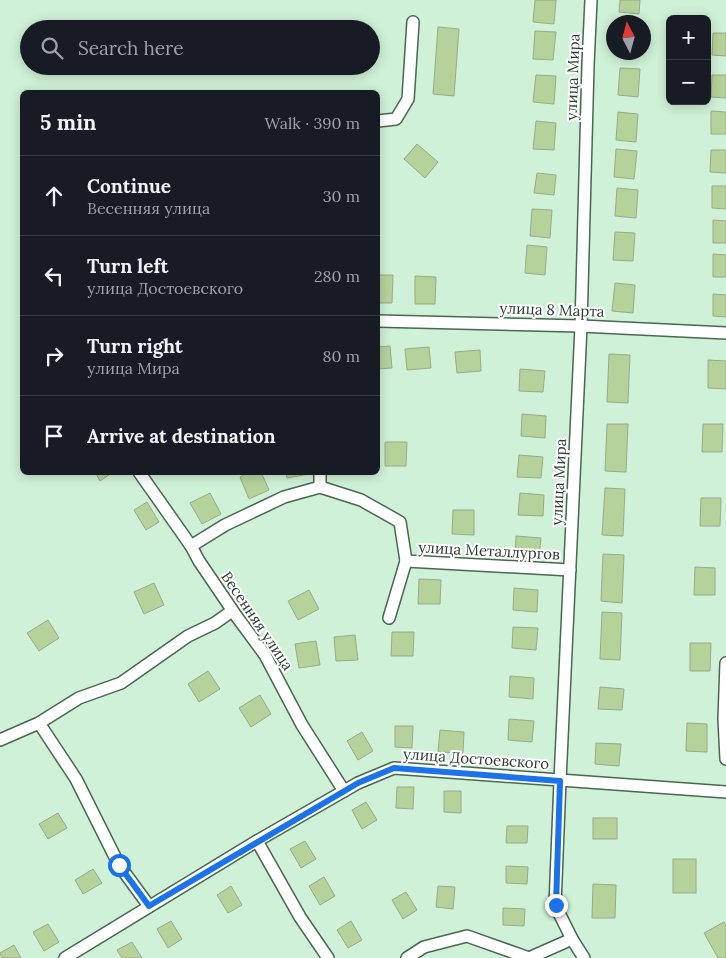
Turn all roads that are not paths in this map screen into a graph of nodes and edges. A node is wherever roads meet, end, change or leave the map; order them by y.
1 (591, 0) edge
2 (413, 22) dead end
3 (380, 121) edge
4 (380, 321) edge
5 (582, 326) junction
6 (726, 333) edge
7 (140, 475) edge
8 (320, 475) edge
9 (320, 487) junction
10 (191, 546) junction
11 (406, 561) junction
12 (570, 570) junction
13 (232, 611) junction
14 (389, 618) dead end
15 (726, 663) edge
16 (39, 723) junction
17 (0, 740) edge
18 (726, 759) edge
19 (560, 781) junction
20 (344, 791) junction
21 (726, 792) edge
22 (257, 842) junction
23 (149, 906) junction
24 (572, 939) junction
25 (64, 958) edge
26 (328, 958) edge
27 (407, 958) edge
28 (529, 958) edge
29 (584, 958) edge

1 - 5 street, улица Мира
2 - 3 street
4 - 5 street, улица 8 Марта
5 - 6 street, улица 8 Марта
5 - 12 street, улица Мира
7 - 10 street, Весенняя улица
8 - 9 street
9 - 10 street
9 - 11 street, улица Металлургов
10 - 13 street, Весенняя улица
11 - 12 street, улица Металлургов
11 - 14 street
12 - 19 street, улица Мира
13 - 16 street
13 - 20 street, Весенняя улица
15 - 18 street
16 - 17 street
16 - 23 street
19 - 20 street, улица Достоевского
19 - 21 street, улица Достоевского
19 - 24 street, улица Мира
20 - 22 street, улица Достоевского
22 - 23 street, улица Достоевского
22 - 26 street
23 - 25 street, улица Достоевского
24 - 28 street
24 - 29 street, улица Мира
27 - 28 street

